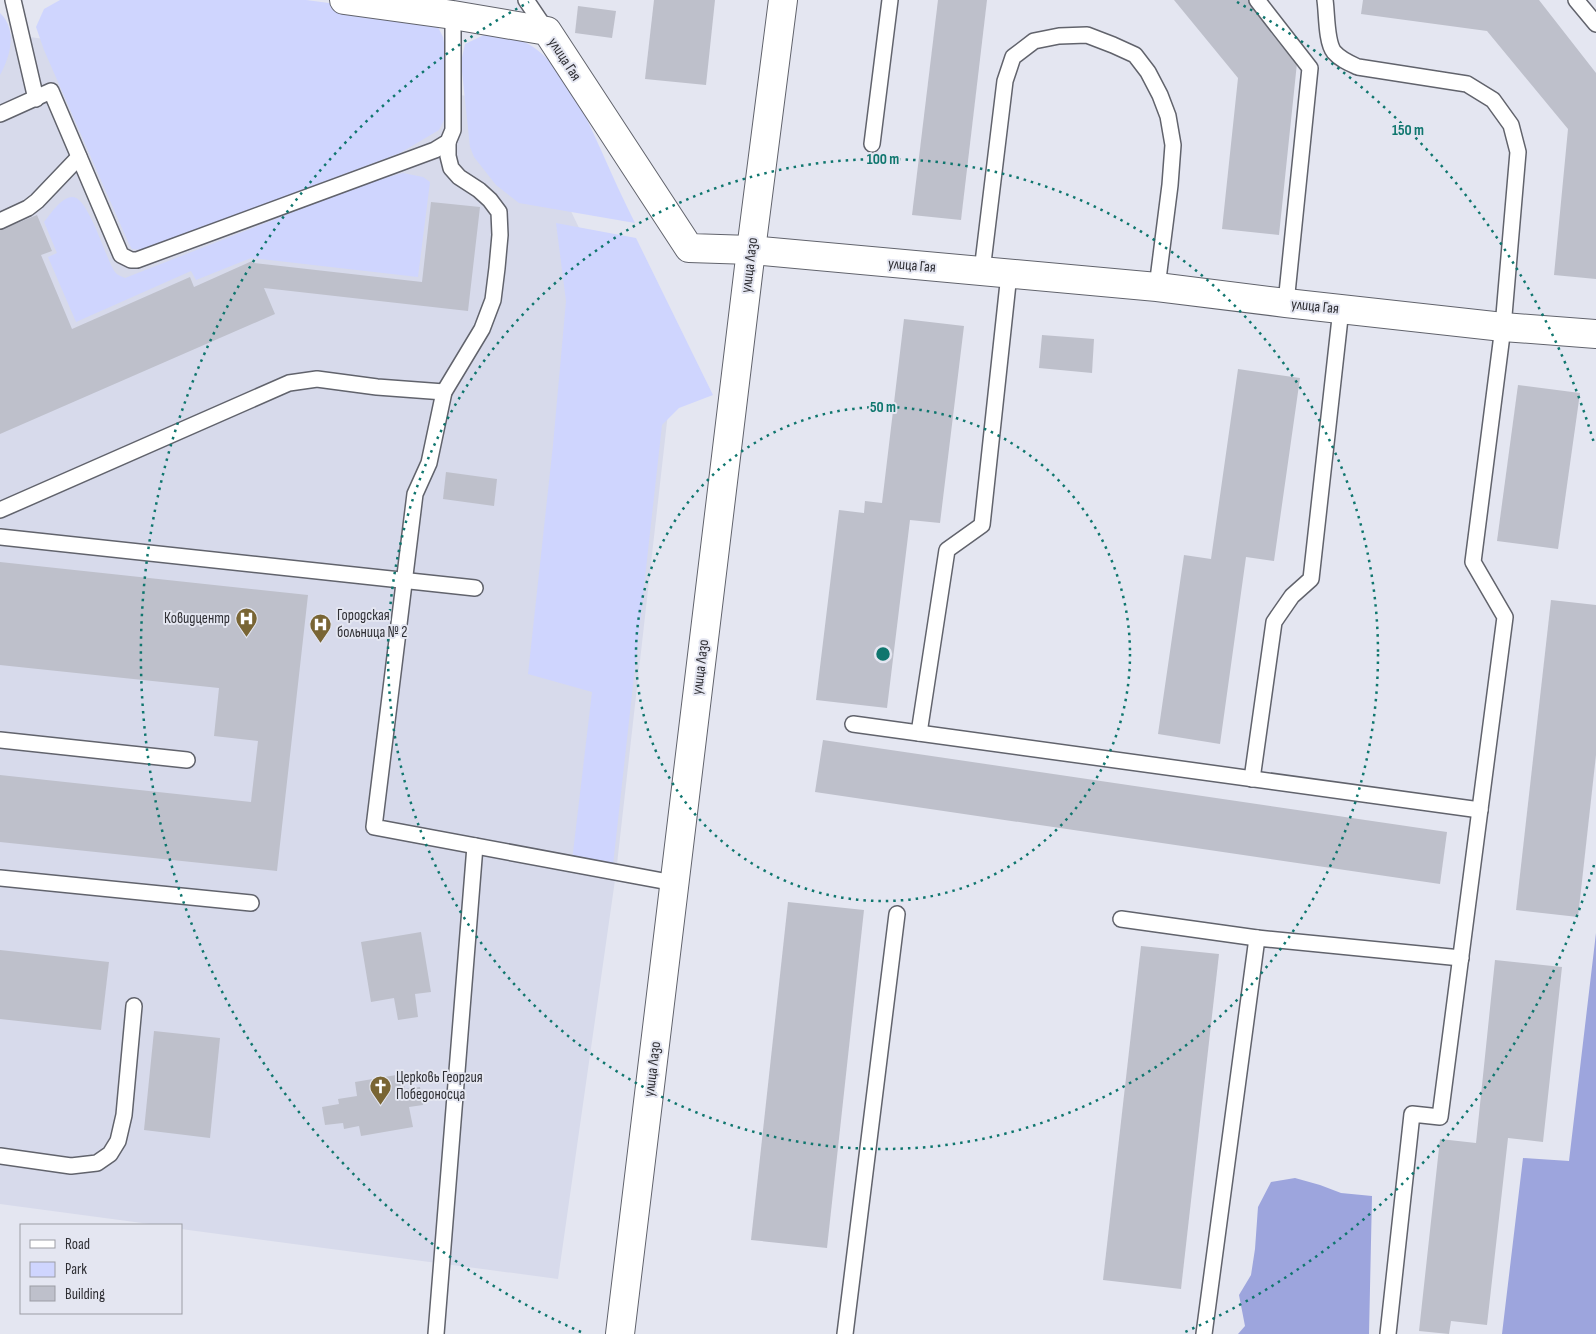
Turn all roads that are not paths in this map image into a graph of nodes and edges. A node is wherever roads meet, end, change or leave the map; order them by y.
1 (13, 0) edge
2 (344, 0) edge
3 (526, 0) edge
4 (783, 0) edge
5 (890, 0) edge
6 (1257, 0) edge
7 (1325, 0) edge
8 (1576, 0) edge
9 (437, 9) edge
10 (1596, 24) edge
11 (547, 31) junction
12 (36, 99) junction
13 (0, 114) edge
14 (448, 142) junction
15 (872, 144) dead end
16 (79, 157) junction
17 (0, 221) edge
18 (750, 250) junction
19 (982, 271) junction
20 (1009, 274) junction
21 (1157, 287) junction
22 (1286, 303) junction
23 (1341, 309) junction
24 (1503, 327) junction
25 (1596, 334) edge
26 (444, 392) junction
27 (0, 510) edge
28 (0, 537) edge
29 (404, 581) junction
30 (476, 588) dead end
31 (853, 724) dead end
32 (919, 733) junction
33 (0, 740) edge
34 (187, 760) dead end
35 (1252, 778) junction
36 (1480, 810) junction
37 (476, 846) junction
38 (0, 878) edge
39 (674, 884) junction
40 (251, 902) dead end
41 (897, 914) dead end
42 (1121, 919) dead end
43 (1257, 938) junction
44 (1461, 958) junction
45 (134, 1006) dead end
46 (0, 1156) edge
47 (436, 1334) edge
48 (620, 1334) edge
49 (845, 1334) edge
50 (1204, 1334) edge
51 (1388, 1334) edge

1 - 12 lane
2 - 9 street, улица Гая
3 - 11 lane
4 - 18 street, улица Лазо
5 - 15 lane
6 - 22 lane
7 - 24 lane
8 - 10 lane
9 - 11 street, улица Гая
9 - 14 lane
11 - 18 street, улица Гая
12 - 13 lane
12 - 16 lane
14 - 16 lane
14 - 26 lane
16 - 17 lane
18 - 19 street, улица Гая
18 - 39 street, улица Лазо
19 - 20 street, улица Гая
19 - 21 lane
20 - 21 street, улица Гая
20 - 32 lane
21 - 22 street, улица Гая
22 - 23 street, улица Гая
23 - 24 street, улица Гая
23 - 35 lane
24 - 25 street, улица Гая
24 - 36 lane
26 - 27 lane
26 - 29 lane
28 - 29 lane
29 - 30 lane
29 - 37 lane
31 - 32 lane
32 - 35 lane
33 - 34 lane
35 - 36 lane
36 - 44 lane
37 - 39 lane
37 - 47 lane
38 - 40 lane
39 - 48 street, улица Лазо
41 - 49 lane
42 - 43 lane
43 - 44 lane
43 - 50 lane
44 - 51 lane
45 - 46 lane

